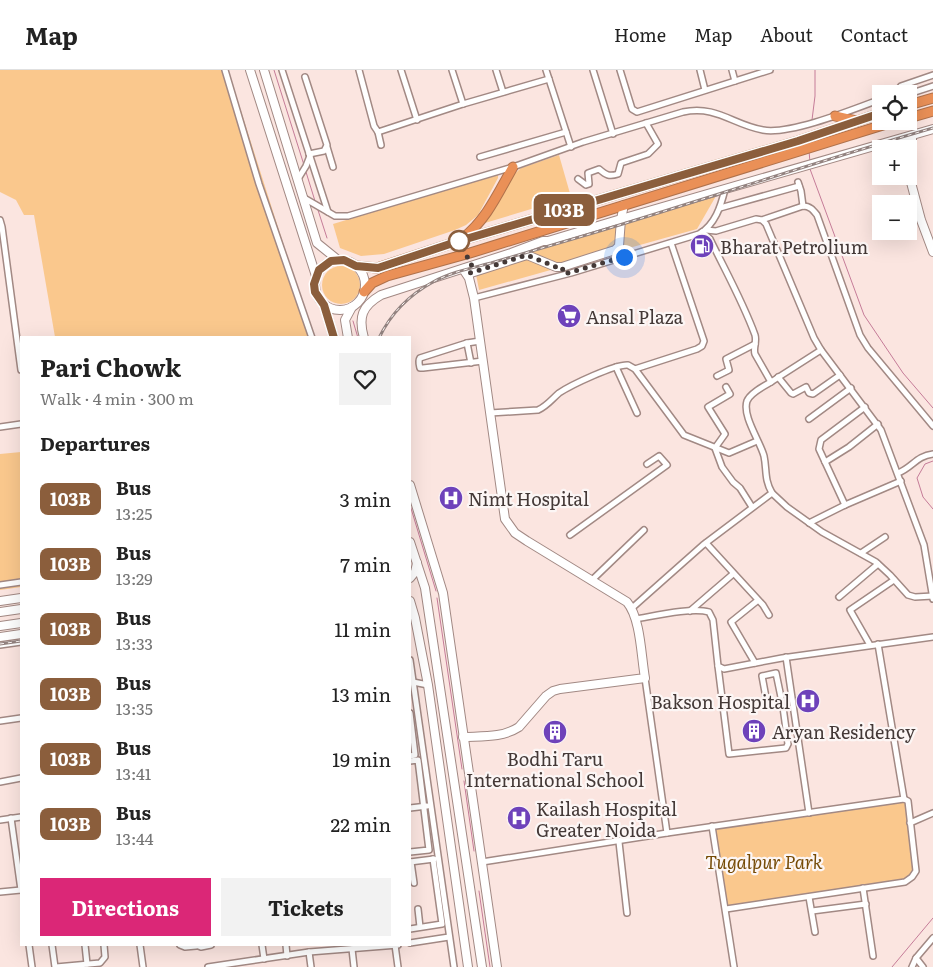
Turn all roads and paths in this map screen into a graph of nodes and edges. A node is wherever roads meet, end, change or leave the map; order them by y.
1 (225, 70) edge
2 (250, 70) edge
3 (264, 70) edge
4 (282, 70) edge
5 (359, 70) edge
6 (401, 70) edge
7 (452, 70) edge
8 (496, 70) edge
9 (546, 70) edge
10 (593, 70) edge
11 (620, 70) edge
12 (732, 70) edge
13 (770, 70) edge
14 (702, 71) edge
15 (933, 75) edge
16 (305, 77) dead end
17 (549, 78) junction
18 (734, 81) junction
19 (904, 85) edge
20 (933, 86) edge
21 (705, 90) junction
22 (917, 91) edge
23 (503, 92) junction
24 (933, 98) edge
25 (872, 103) edge
26 (917, 103) edge
27 (462, 104) junction
28 (933, 111) edge
29 (835, 116) junction
30 (872, 116) edge
31 (917, 116) edge
32 (417, 120) junction
33 (857, 120) junction
34 (646, 123) junction
35 (872, 128) edge
36 (933, 129) edge
37 (378, 132) junction
38 (566, 132) junction
39 (613, 134) junction
40 (912, 136) junction
41 (897, 140) edge
42 (912, 140) edge
43 (381, 145) dead end
44 (327, 147) junction
45 (571, 147) junction
46 (872, 147) edge
47 (310, 154) junction
48 (480, 157) dead end
49 (333, 167) dead end
50 (513, 167) junction
51 (578, 179) dead end
52 (298, 180) junction
53 (912, 185) edge
54 (725, 189) junction
55 (308, 200) junction
56 (624, 205) junction
57 (803, 206) junction
58 (720, 208) junction
59 (328, 213) junction
60 (621, 219) junction
61 (0, 220) edge
62 (762, 220) junction
63 (704, 231) junction
64 (535, 233) junction
65 (459, 241) junction
66 (543, 241) junction
67 (671, 243) junction
68 (619, 246) junction
69 (933, 252) edge
70 (624, 257) junction
71 (338, 260) junction
72 (356, 266) junction
73 (469, 271) junction
74 (563, 271) junction
75 (316, 276) junction
76 (364, 292) junction
77 (474, 298) junction
78 (324, 305) junction
79 (352, 307) junction
80 (311, 336) edge
81 (333, 336) edge
82 (348, 336) edge
83 (364, 336) edge
84 (480, 341) junction
85 (467, 343) junction
86 (755, 344) junction
87 (821, 350) junction
88 (483, 361) junction
89 (20, 362) edge
90 (471, 363) junction
91 (616, 367) junction
92 (634, 369) junction
93 (840, 375) junction
94 (717, 376) dead end
95 (778, 378) junction
96 (771, 382) junction
97 (726, 387) dead end
98 (851, 388) junction
99 (865, 407) junction
100 (490, 413) junction
101 (637, 413) dead end
102 (809, 419) dead end
103 (20, 424) edge
104 (878, 424) junction
105 (933, 426) edge
106 (0, 427) edge
107 (757, 441) junction
108 (715, 448) junction
109 (933, 454) edge
110 (825, 462) junction
111 (647, 464) dead end
112 (898, 473) junction
113 (901, 481) junction
114 (411, 489) edge
115 (772, 493) junction
116 (845, 505) junction
117 (752, 508) junction
118 (809, 523) junction
119 (644, 530) dead end
120 (570, 535) dead end
121 (885, 538) dead end
122 (706, 543) junction
123 (412, 552) edge
124 (861, 553) junction
125 (417, 563) junction
126 (878, 564) junction
127 (733, 574) junction
128 (411, 577) edge
129 (894, 580) junction
130 (591, 581) junction
131 (20, 582) edge
132 (0, 585) edge
133 (838, 597) dead end
134 (933, 597) edge
135 (20, 598) edge
136 (0, 601) edge
137 (757, 601) junction
138 (411, 604) edge
139 (632, 608) junction
140 (20, 609) edge
141 (690, 611) junction
142 (0, 612) edge
143 (769, 615) dead end
144 (636, 619) junction
145 (20, 622) edge
146 (0, 626) edge
147 (20, 634) edge
148 (0, 637) edge
149 (933, 637) edge
150 (20, 642) edge
151 (878, 644) junction
152 (0, 645) edge
153 (870, 645) junction
154 (786, 657) junction
155 (755, 664) junction
156 (718, 666) junction
157 (411, 667) edge
158 (644, 678) junction
159 (413, 682) junction
160 (428, 685) junction
161 (793, 701) junction
162 (782, 705) junction
163 (20, 718) edge
164 (419, 719) junction
165 (0, 721) edge
166 (411, 721) edge
167 (797, 727) junction
168 (411, 728) edge
169 (786, 728) junction
170 (463, 737) junction
171 (411, 756) edge
172 (411, 761) edge
173 (453, 772) junction
174 (20, 778) edge
175 (470, 779) junction
176 (0, 782) edge
177 (904, 799) junction
178 (424, 806) junction
179 (431, 806) junction
180 (411, 808) edge
181 (809, 813) junction
182 (933, 813) edge
183 (20, 816) edge
184 (11, 818) junction
185 (0, 820) edge
186 (910, 824) junction
187 (712, 826) junction
188 (667, 833) junction
189 (619, 842) junction
190 (411, 852) edge
191 (436, 859) junction
192 (411, 862) edge
193 (482, 862) junction
194 (411, 867) edge
195 (20, 883) edge
196 (414, 883) dead end
197 (863, 888) junction
198 (20, 890) edge
199 (0, 892) edge
200 (809, 897) junction
201 (866, 904) junction
202 (418, 909) dead end
203 (726, 909) junction
204 (812, 911) junction
205 (627, 913) dead end
206 (445, 924) junction
207 (420, 928) junction
208 (411, 929) edge
209 (815, 932) dead end
210 (449, 937) junction
211 (933, 938) edge
212 (411, 943) edge
213 (29, 946) edge
214 (52, 946) edge
215 (85, 946) edge
216 (104, 946) edge
217 (140, 946) edge
218 (262, 946) edge
219 (286, 946) edge
220 (385, 946) edge
221 (396, 946) edge
222 (352, 949) junction
223 (309, 952) junction
224 (287, 956) junction
225 (873, 956) dead end
226 (467, 958) junction
227 (916, 958) junction
228 (264, 959) junction
229 (87, 964) junction
230 (482, 966) edge
231 (32, 967) edge
232 (56, 967) edge
233 (143, 967) edge
234 (208, 967) edge
235 (311, 967) edge
236 (354, 967) edge
237 (398, 967) edge
238 (454, 967) edge
239 (468, 967) edge
240 (497, 967) edge
241 (734, 967) edge
242 (912, 967) edge
243 (923, 967) edge

1 - 80 street
2 - 75 street
3 - 52 street
4 - 47 street
5 - 37 street
6 - 32 street
7 - 27 street
8 - 23 street
9 - 17 street
10 - 39 street
11 - 21 street
12 - 18 street
13 - 18 street
14 - 21 street
15 - 19 street
16 - 44 street
17 - 23 street
17 - 38 street
18 - 21 street
20 - 22 street
23 - 27 street
24 - 26 highway
25 - 29 street
27 - 32 street
28 - 31 highway
29 - 33 highway
29 - 34 street
30 - 33 highway
32 - 37 street
33 - 65 highway
34 - 39 street
34 - 51 street
35 - 56 highway
36 - 40 street
37 - 43 street
38 - 45 street
38 - 48 street
39 - 45 street
40 - 41 street
40 - 42 street
44 - 47 street
44 - 49 street
45 - 50 street
46 - 54 street
47 - 52 street
47 - 59 street
50 - 59 street
50 - 65 highway
52 - 55 street
53 - 69 street
54 - 58 street
54 - 60 street
55 - 59 street
55 - 71 street
56 - 60 street
56 - 64 highway
57 - 58 street
57 - 62 street
57 - 105 street
58 - 63 street
60 - 66 street
60 - 68 street
61 - 89 street
62 - 63 street
62 - 87 street
63 - 67 street
63 - 86 street
64 - 66 street
64 - 76 highway
65 - 72 highway
66 - 73 street
67 - 70 street
67 - 92 street
68 - 70 street
68 - 74 street
70 - 74 street
71 - 72 street
71 - 75 street
72 - 76 street
73 - 74 street
73 - 77 street
73 - 83 street
74 - 77 street
75 - 78 street
76 - 79 street
77 - 84 street
78 - 79 street
78 - 81 street
79 - 82 street
84 - 85 street
84 - 88 street
85 - 90 street
85 - 90 street
86 - 94 street
86 - 96 street
87 - 93 street
87 - 95 street
88 - 90 street
88 - 100 street
91 - 92 street
91 - 100 street
91 - 101 street
92 - 108 street
93 - 95 street
93 - 98 street
95 - 96 street
96 - 107 street
97 - 108 street
98 - 99 street
98 - 102 street
99 - 104 street
99 - 110 street
100 - 130 street
103 - 106 street
104 - 110 street
104 - 112 street
107 - 108 street
107 - 115 street
108 - 117 street
109 - 112 street
110 - 116 street
111 - 120 street
112 - 113 street
113 - 116 street
113 - 134 street
114 - 170 street
115 - 117 street
115 - 118 street
116 - 118 street
117 - 122 street
118 - 124 street
119 - 130 street
121 - 124 street
122 - 127 street
122 - 139 street
123 - 125 street
124 - 126 street
125 - 128 street
125 - 173 street
126 - 129 street
126 - 133 street
127 - 137 street
127 - 141 street
129 - 134 street
129 - 153 street
130 - 139 street
131 - 132 street
135 - 136 street
137 - 143 street
137 - 155 street
138 - 160 street
139 - 144 street
140 - 142 street
141 - 144 street
141 - 156 street
144 - 158 street
145 - 146 street
147 - 148 street
149 - 151 street
150 - 152 street
151 - 153 street
151 - 177 street
153 - 154 street
154 - 155 street
154 - 161 street
155 - 156 street
156 - 169 street
157 - 159 street
158 - 170 street
158 - 188 street
159 - 160 street
159 - 164 street
160 - 226 street
161 - 162 street
161 - 167 street
162 - 162 street
162 - 169 street
163 - 165 street
164 - 166 street
164 - 179 street
167 - 169 street
167 - 181 street
168 - 171 street
170 - 175 street
172 - 178 street
173 - 175 street
173 - 230 street
174 - 176 street
175 - 193 street
177 - 181 street
177 - 186 street
178 - 179 street
178 - 180 street
178 - 190 street
179 - 191 street
181 - 187 street
182 - 186 street
183 - 184 street
184 - 185 street
184 - 195 street
186 - 197 street
187 - 188 street
187 - 203 street
188 - 189 street
189 - 193 street
189 - 205 street
191 - 192 street
191 - 206 street
193 - 240 street
194 - 196 street
197 - 200 street
197 - 201 street
198 - 199 street
200 - 203 street
200 - 204 street
201 - 204 street
201 - 225 street
202 - 207 street
203 - 241 street
204 - 209 street
206 - 207 street
206 - 210 street
207 - 208 street
210 - 212 street
210 - 238 street
211 - 227 street
213 - 231 street
214 - 232 street
215 - 229 street
216 - 229 street
217 - 233 street
218 - 228 street
219 - 224 street
220 - 222 street
221 - 237 street
222 - 223 street
222 - 236 street
223 - 224 street
223 - 235 street
224 - 228 street
226 - 230 street
226 - 239 street
227 - 242 street
227 - 243 street
228 - 234 street
229 - 232 street

